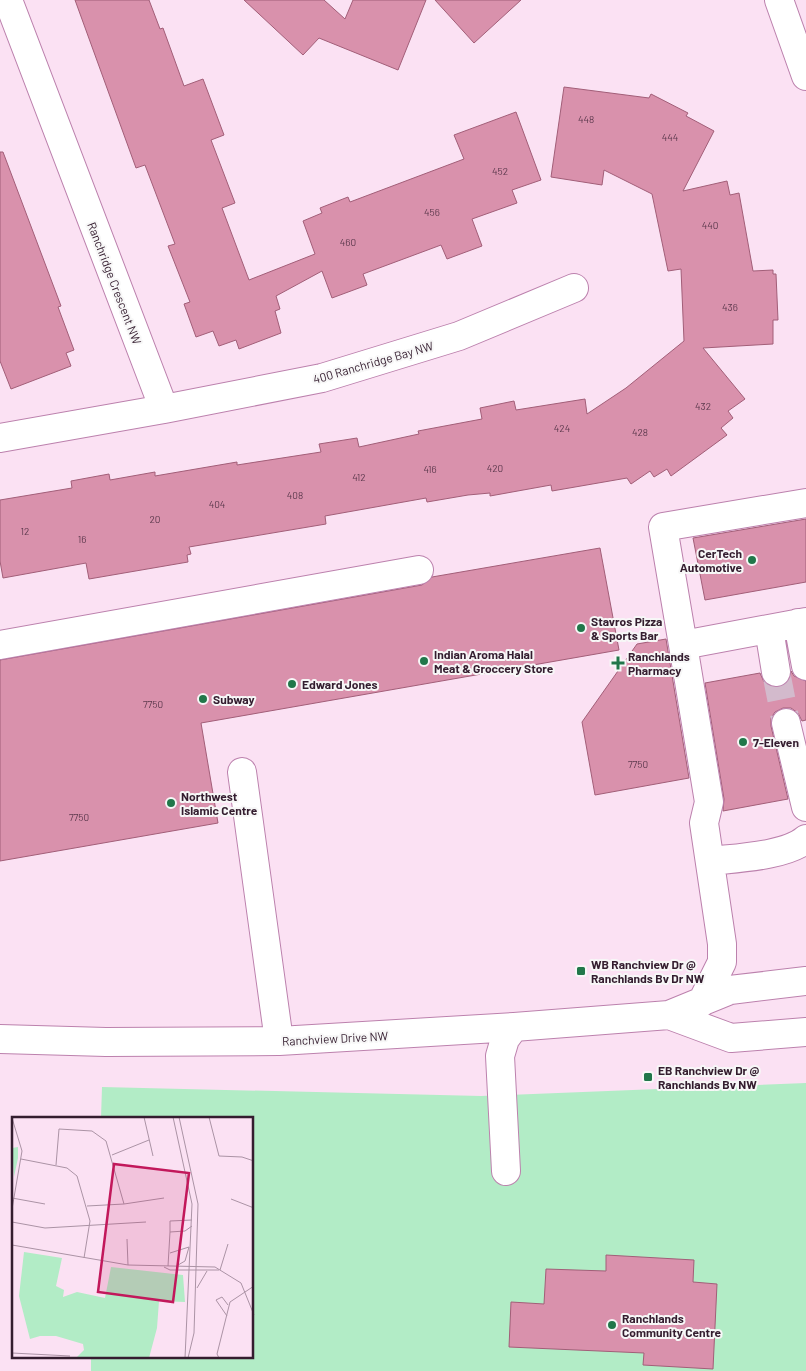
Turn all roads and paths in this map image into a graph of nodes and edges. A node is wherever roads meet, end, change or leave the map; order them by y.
1 (8, 0) edge
2 (779, 0) edge
3 (806, 76) edge
4 (574, 288) dead end
5 (164, 409) junction
6 (0, 438) edge
7 (806, 503) edge
8 (419, 570) dead end
9 (802, 623) edge
10 (768, 629) junction
11 (0, 645) edge
12 (683, 645) junction
13 (806, 666) tunnel mouth
14 (776, 672) tunnel mouth
15 (786, 723) tunnel mouth
16 (242, 772) dead end
17 (806, 807) edge
18 (806, 839) edge
19 (711, 860) junction
20 (801, 979) edge
21 (702, 1002) junction
22 (669, 1015) junction
23 (514, 1027) junction
24 (806, 1032) edge
25 (0, 1039) edge
26 (279, 1041) junction
27 (506, 1170) dead end

1 - 5 street, Ranchridge Crescent NW
2 - 3 street
4 - 5 street, 400 Ranchridge Bay NW
5 - 6 street
7 - 12 street
8 - 11 street
9 - 10 street
9 - 13 street
10 - 12 street
10 - 14 street
12 - 19 street
15 - 17 street
16 - 26 street
18 - 19 street
19 - 21 street
20 - 21 street, Ranchview Drive NW
21 - 22 street, Ranchview Drive NW
22 - 23 street, Ranchview Drive NW
22 - 24 street, Ranchview Drive NW
23 - 26 street, Ranchview Drive NW
23 - 27 street
25 - 26 street, Ranchview Drive NW

